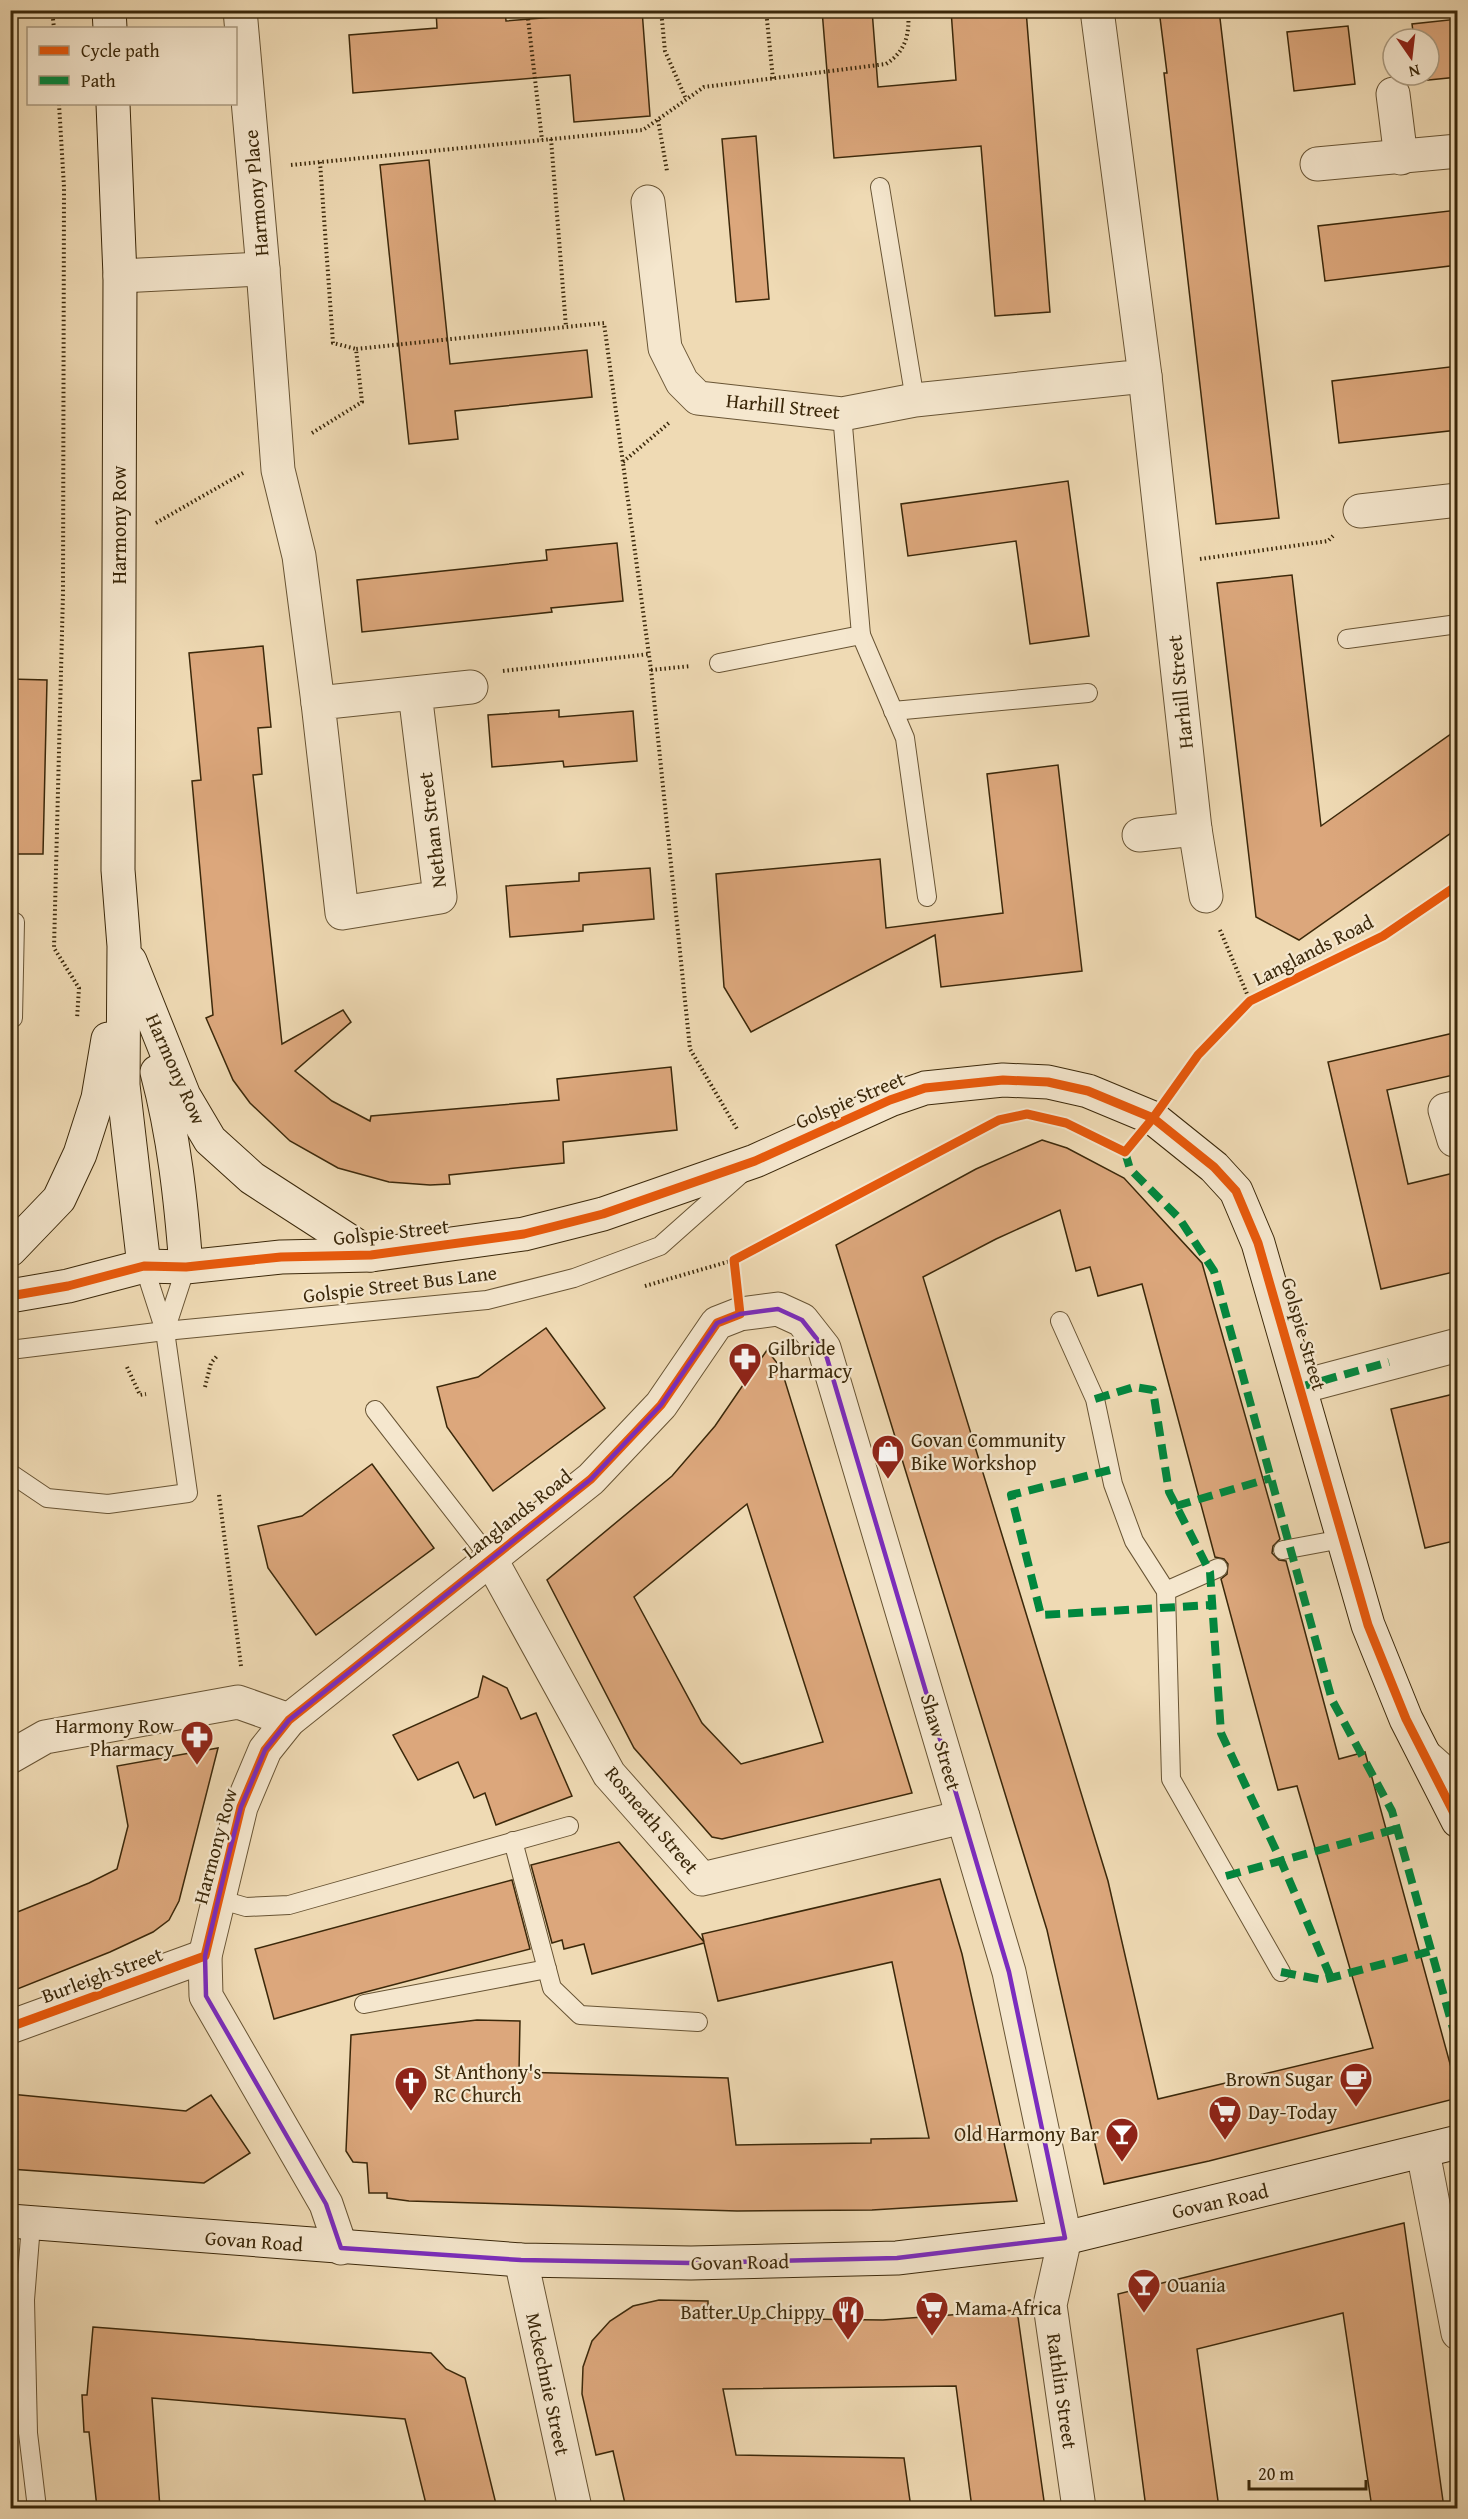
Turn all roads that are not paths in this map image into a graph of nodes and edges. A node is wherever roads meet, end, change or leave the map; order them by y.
1 (109, 10) edge
2 (240, 10) edge
3 (1097, 10) edge
4 (110, 27) edge
5 (1393, 94) dead end
6 (113, 105) edge
7 (1458, 152) edge
8 (1401, 158) junction
9 (1317, 164) dead end
10 (880, 187) dead end
11 (648, 202) road end
12 (263, 269) junction
13 (120, 276) junction
14 (1145, 376) junction
15 (915, 400) junction
16 (842, 414) junction
17 (277, 462) joint
18 (1458, 500) edge
19 (1360, 511) road end
20 (1458, 624) edge
21 (861, 635) junction
22 (1347, 639) dead end
23 (719, 663) road end
24 (471, 687) road end
25 (415, 693) junction
26 (1088, 693) dead end
27 (318, 703) junction
28 (893, 711) junction
29 (1195, 829) junction
30 (1139, 835) dead end
31 (1206, 896) road end
32 (927, 897) dead end
33 (10, 922) edge
34 (124, 946) junction
35 (10, 1018) edge
36 (1458, 1107) edge
37 (1454, 1140) dead end
38 (755, 1161) junction
39 (10, 1250) edge
40 (370, 1255) junction
41 (144, 1266) junction
42 (186, 1267) junction
43 (10, 1296) edge
44 (740, 1314) joint
45 (1060, 1321) dead end
46 (165, 1331) junction
47 (1458, 1345) edge
48 (10, 1350) edge
49 (1300, 1387) junction
50 (375, 1410) dead end
51 (10, 1473) edge
52 (1342, 1539) junction
53 (1283, 1550) dead end
54 (490, 1558) junction
55 (1218, 1568) dead end
56 (1166, 1591) junction
57 (289, 1720) junction
58 (1416, 1738) junction
59 (10, 1757) edge
60 (1458, 1775) edge
61 (963, 1817) junction
62 (1457, 1817) edge
63 (569, 1826) dead end
64 (513, 1842) junction
65 (218, 1899) junction
66 (205, 1956) junction
67 (547, 1969) junction
68 (1281, 1972) dead end
69 (364, 2004) dead end
70 (698, 2022) dead end
71 (10, 2027) edge
72 (1458, 2142) edge
73 (1423, 2152) junction
74 (21, 2223) edge
75 (1065, 2238) junction
76 (341, 2248) junction
77 (521, 2260) junction
78 (1458, 2333) edge
79 (37, 2508) edge
80 (576, 2508) edge
81 (1078, 2508) edge

1 - 4 street
2 - 12 street, Harmony Place
3 - 14 street, Harhill Street
5 - 8 street
6 - 13 street, Harmony Row
7 - 8 street
8 - 9 street
10 - 15 lane
11 - 16 street, Harhill Street
12 - 13 street, Harmony Place
12 - 17 street, Harmony Place
13 - 34 street, Harmony Row
14 - 15 street, Harhill Street
14 - 29 street, Harhill Street
15 - 16 street, Harhill Street
16 - 21 lane
17 - 27 street, Nethan Street
18 - 19 street
20 - 22 lane
21 - 23 lane
21 - 28 lane
24 - 25 street
25 - 27 street
25 - 27 street, Nethan Street
26 - 28 lane
28 - 32 lane
29 - 30 street
29 - 31 street, Harhill Street
33 - 35 lane
34 - 39 street, Harmony Row
34 - 40 street, Harmony Row
34 - 41 street, Harmony Row
34 - 42 street, Harmony Row
36 - 37 street
38 - 40 street, Golspie Street
38 - 46 lane, Golspie Street Bus Lane
38 - 49 street, Golspie Street
40 - 42 street, Golspie Street
41 - 42 street, Golspie Street
41 - 43 street, Golspie Street
41 - 46 lane
42 - 46 lane
44 - 54 street, Langlands Road
44 - 61 street, Shaw Street
45 - 56 lane
46 - 48 lane, Golspie Street Bus Lane
46 - 51 lane
47 - 49 street
49 - 52 street, Golspie Street
50 - 54 lane
52 - 53 lane
52 - 58 street, Golspie Street
54 - 57 street, Langlands Road
54 - 61 street, Rosneath Street
55 - 56 lane
56 - 68 lane
57 - 59 street
57 - 65 street, Harmony Row
58 - 60 lane
58 - 62 street, Golspie Street
61 - 75 street, Shaw Street
63 - 64 lane
64 - 65 lane
64 - 67 lane
65 - 66 street, Harmony Row
66 - 71 street, Burleigh Street
66 - 76 street, Harmony Row
67 - 69 lane
67 - 70 lane
72 - 73 street, Govan Road
73 - 75 street, Govan Road
73 - 78 street
74 - 76 street, Govan Road
74 - 79 lane
75 - 77 street, Govan Road
75 - 81 street, Rathlin Street
76 - 77 street, Govan Road
77 - 80 street, Mckechnie Street

